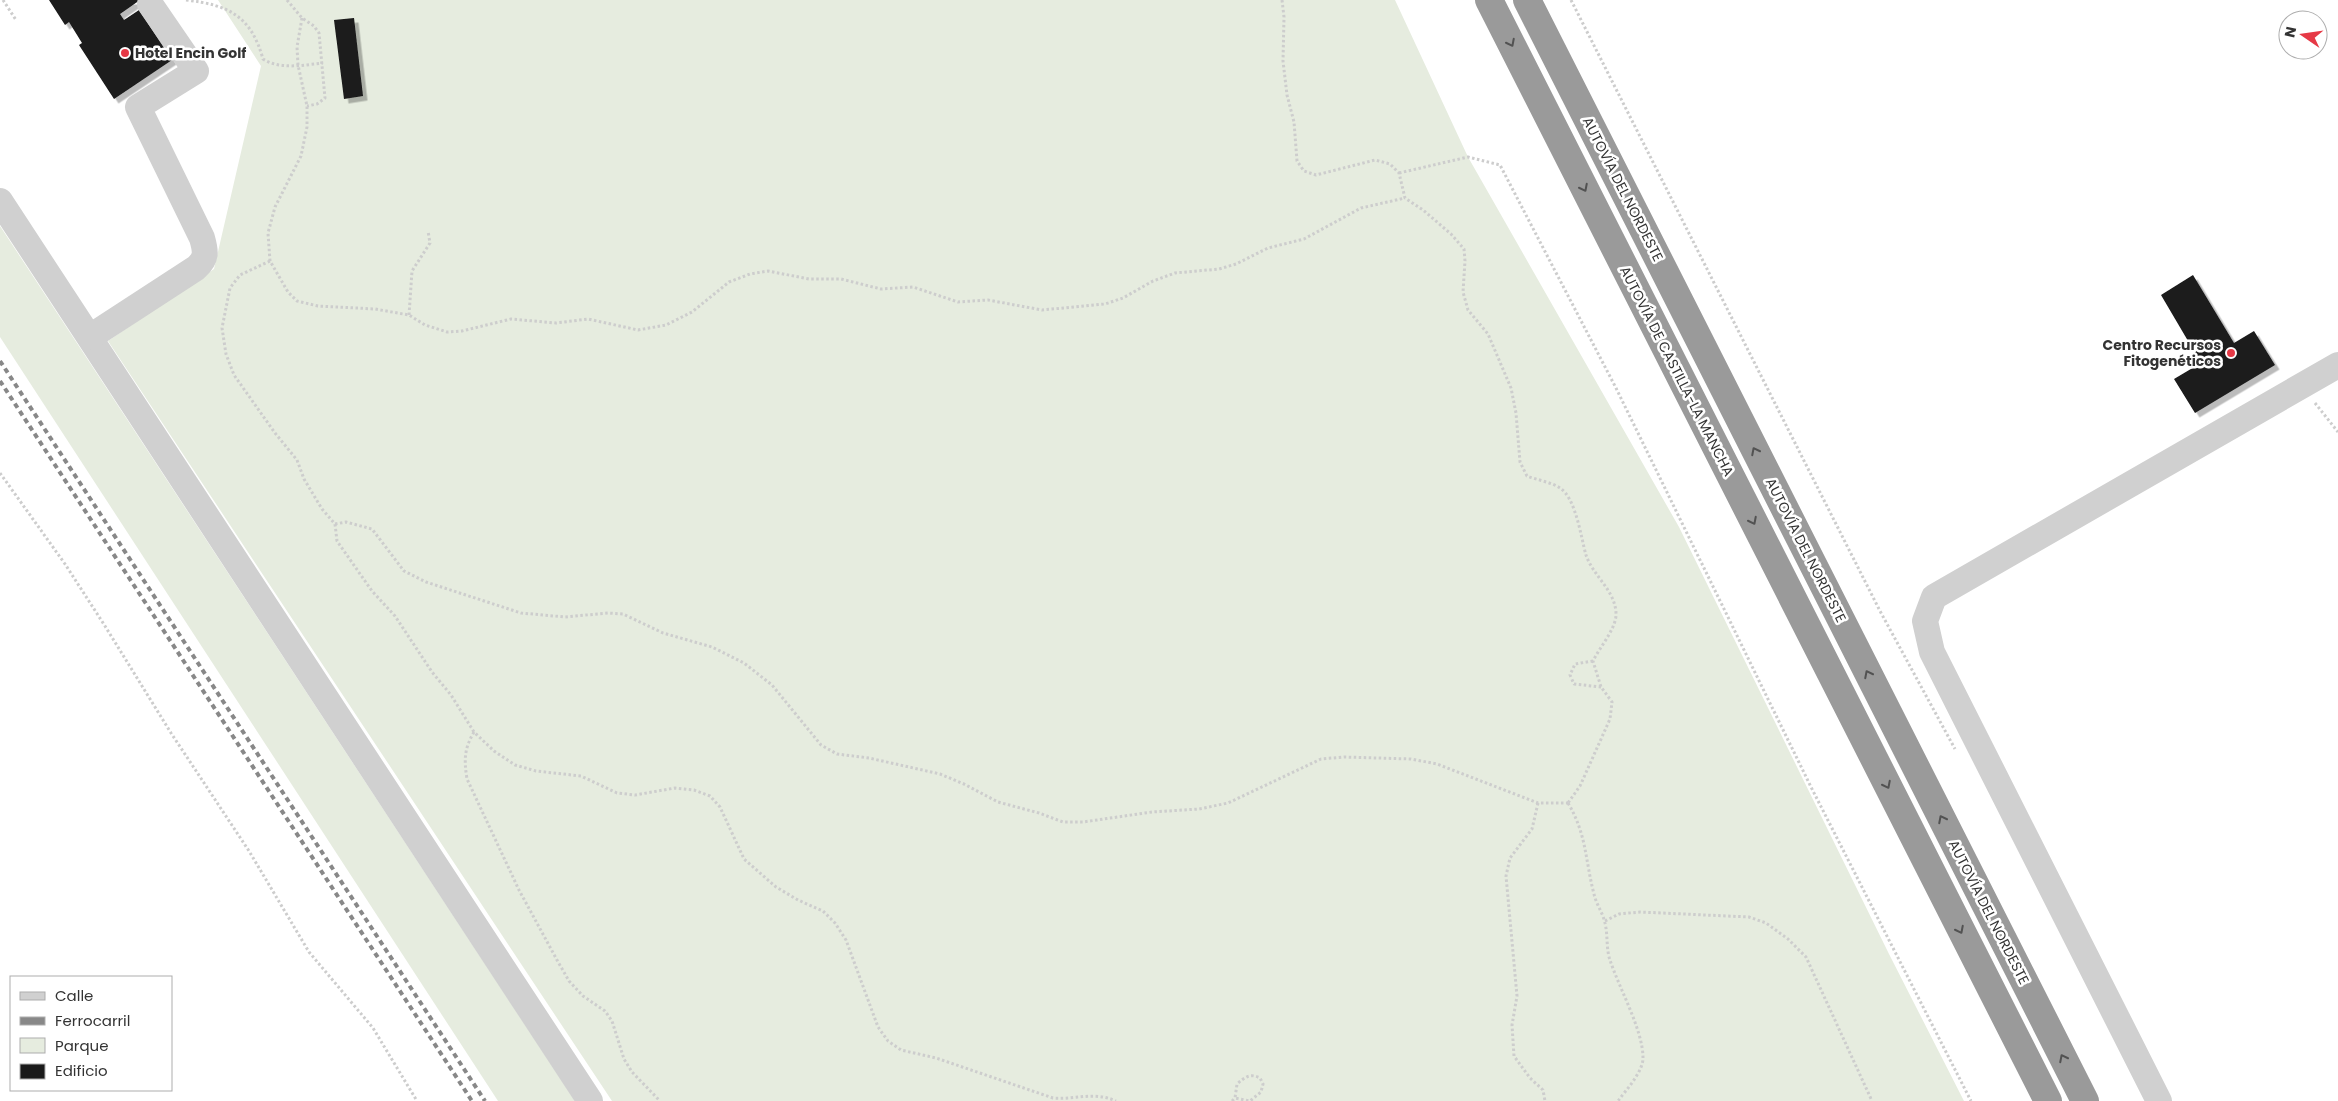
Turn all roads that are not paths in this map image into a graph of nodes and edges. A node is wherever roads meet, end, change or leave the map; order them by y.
1 (1489, 0) edge
2 (1527, 0) edge
3 (150, 4) dead end
4 (0, 201) edge
5 (90, 337) junction
6 (2338, 365) edge
7 (590, 1101) edge
8 (2048, 1101) edge
9 (2085, 1101) edge
10 (2159, 1101) edge

1 -> 8 highway, AUTOVÍA DE CASTILLA-LA MANCHA
9 -> 2 highway, AUTOVÍA DEL NORDESTE
3 - 5 street
4 - 5 street
5 - 7 street
6 - 10 street

